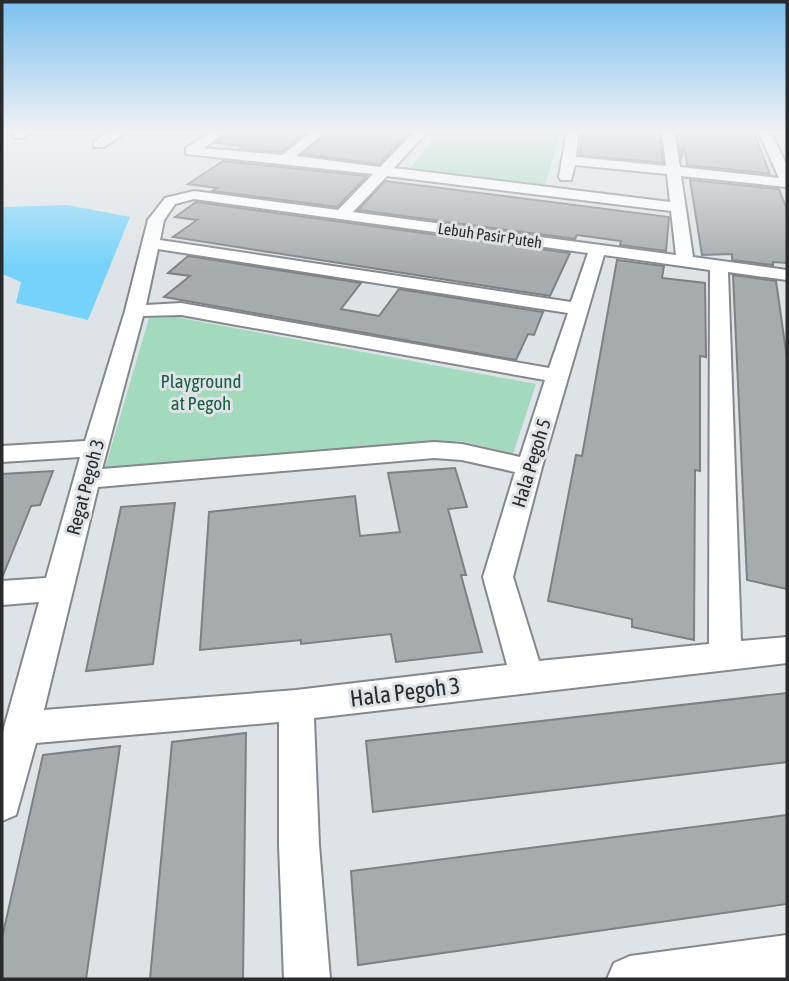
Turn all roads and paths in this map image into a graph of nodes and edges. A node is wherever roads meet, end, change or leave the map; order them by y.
1 (378, 176) edge
2 (418, 176) edge
3 (566, 176) edge
4 (676, 176) edge
5 (729, 176) edge
6 (787, 181) edge
7 (194, 195) joint
8 (561, 195) junction
9 (680, 208) junction
10 (342, 214) junction
11 (150, 243) junction
12 (597, 250) junction
13 (685, 261) junction
14 (719, 267) junction
15 (787, 275) edge
16 (579, 309) junction
17 (135, 312) junction
18 (558, 376) junction
19 (94, 448) junction
20 (2, 454) edge
21 (529, 467) junction
22 (87, 479) junction
23 (58, 589) junction
24 (2, 593) edge
25 (787, 650) edge
26 (725, 656) junction
27 (527, 677) junction
28 (296, 705) junction
29 (22, 728) junction
30 (2, 802) edge
31 (787, 957) edge
32 (307, 979) edge
33 (630, 979) edge

1 - 10 street
2 - 8 street
3 - 8 street
4 - 9 street
5 - 6 street
7 - 10 street, Lebuh Pasir Puteh
7 - 11 street, Regat Pegoh 3
8 - 9 street
9 - 13 street
10 - 12 street, Lebuh Pasir Puteh
11 - 16 street
11 - 17 street, Regat Pegoh 3
12 - 13 street, Lebuh Pasir Puteh
12 - 16 street, Hala Pegoh 5
13 - 14 street, Lebuh Pasir Puteh
14 - 15 street, Lebuh Pasir Puteh
14 - 26 street
16 - 18 street, Hala Pegoh 5
17 - 18 street
17 - 19 street, Regat Pegoh 3
18 - 21 street, Hala Pegoh 5
19 - 20 street
19 - 22 street, Regat Pegoh 3
21 - 22 street
21 - 27 street, Hala Pegoh 5
22 - 23 street, Regat Pegoh 3
23 - 24 street
23 - 29 street, Regat Pegoh 3
25 - 26 street, Hala Pegoh 3
26 - 27 street, Hala Pegoh 3
27 - 28 street, Hala Pegoh 3
28 - 29 street, Hala Pegoh 3
28 - 32 street
29 - 30 street, Regat Pegoh 3
31 - 33 street

